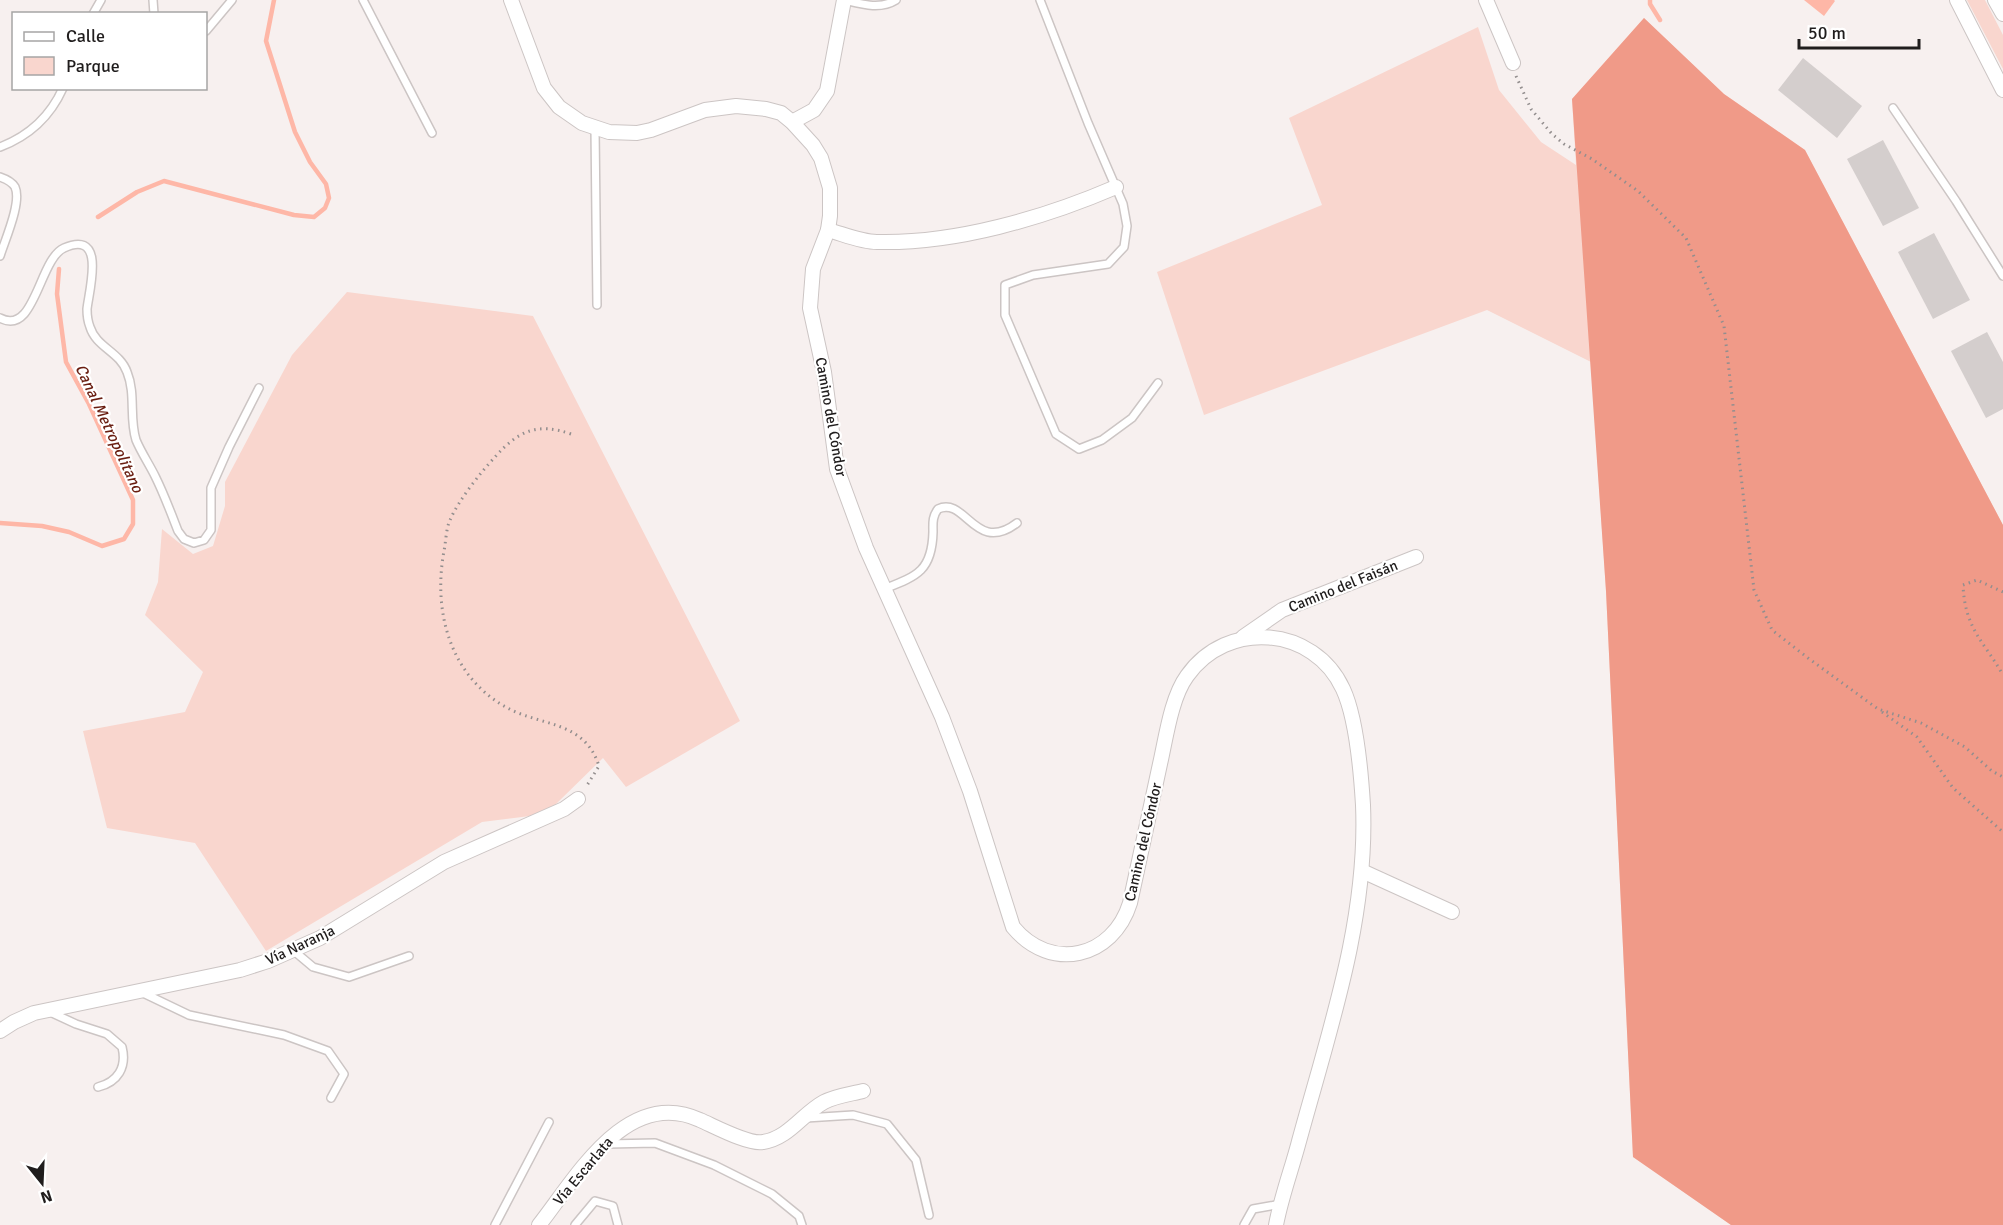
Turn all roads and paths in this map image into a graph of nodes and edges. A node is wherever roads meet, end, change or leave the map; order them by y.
1 (232, 0) edge
2 (363, 0) edge
3 (511, 0) edge
4 (844, 0) edge
5 (896, 0) edge
6 (1040, 0) edge
7 (1486, 0) edge
8 (1957, 0) edge
9 (1995, 0) edge
10 (2003, 15) edge
11 (207, 30) edge
12 (1513, 63) joint
13 (62, 90) edge
14 (2003, 90) edge
15 (1893, 108) dead end
16 (792, 122) junction
17 (595, 128) junction
18 (432, 133) dead end
19 (0, 147) edge
20 (0, 177) edge
21 (1116, 187) junction
22 (828, 230) junction
23 (0, 256) edge
24 (2003, 276) edge
25 (597, 306) dead end
26 (0, 318) edge
27 (1158, 383) dead end
28 (259, 388) dead end
29 (571, 434) dead end
30 (1017, 523) dead end
31 (1416, 557) dead end
32 (884, 589) junction
33 (2003, 592) edge
34 (1242, 639) junction
35 (2003, 675) edge
36 (1878, 709) junction
37 (2003, 777) edge
38 (578, 799) joint
39 (2003, 832) edge
40 (1362, 871) junction
41 (1452, 912) dead end
42 (294, 951) junction
43 (410, 956) dead end
44 (140, 992) junction
45 (45, 1010) junction
46 (0, 1031) edge
47 (98, 1087) dead end
48 (863, 1090) dead end
49 (331, 1098) dead end
50 (804, 1118) junction
51 (549, 1122) dead end
52 (603, 1144) junction
53 (1281, 1204) junction
54 (929, 1215) dead end
55 (495, 1225) edge
56 (539, 1225) edge
57 (574, 1225) edge
58 (618, 1225) edge
59 (802, 1225) edge
60 (1245, 1225) edge
61 (1276, 1225) edge

1 - 11 lane
2 - 18 lane
3 - 17 street, Camino del Cóndor
4 - 5 lane
4 - 16 street
6 - 21 lane
7 - 12 street
8 - 14 street
9 - 10 street
12 - 36 path
13 - 19 lane
15 - 24 lane
16 - 17 street, Camino del Cóndor
16 - 22 street, Camino del Cóndor
17 - 25 lane
20 - 23 lane
21 - 22 street
21 - 27 lane
22 - 32 street, Camino del Cóndor
26 - 28 lane
29 - 38 path
30 - 32 lane
31 - 34 street, Camino del Faisán
32 - 34 street, Camino del Cóndor
33 - 35 path
34 - 40 street, Camino del Cóndor
36 - 37 path
36 - 39 path
38 - 42 street, Vía Naranja
40 - 41 street
40 - 53 street, Camino del Cóndor
42 - 43 lane
42 - 44 street, Vía Naranja
44 - 45 street, Vía Naranja
44 - 49 lane
45 - 46 street, Vía Naranja
45 - 47 lane
48 - 50 street, Vía Escarlata
50 - 52 street, Vía Escarlata
50 - 54 lane
51 - 55 lane
52 - 56 street, Vía Escarlata
52 - 59 lane
53 - 60 lane
53 - 61 street, Camino del Cóndor
57 - 58 lane

